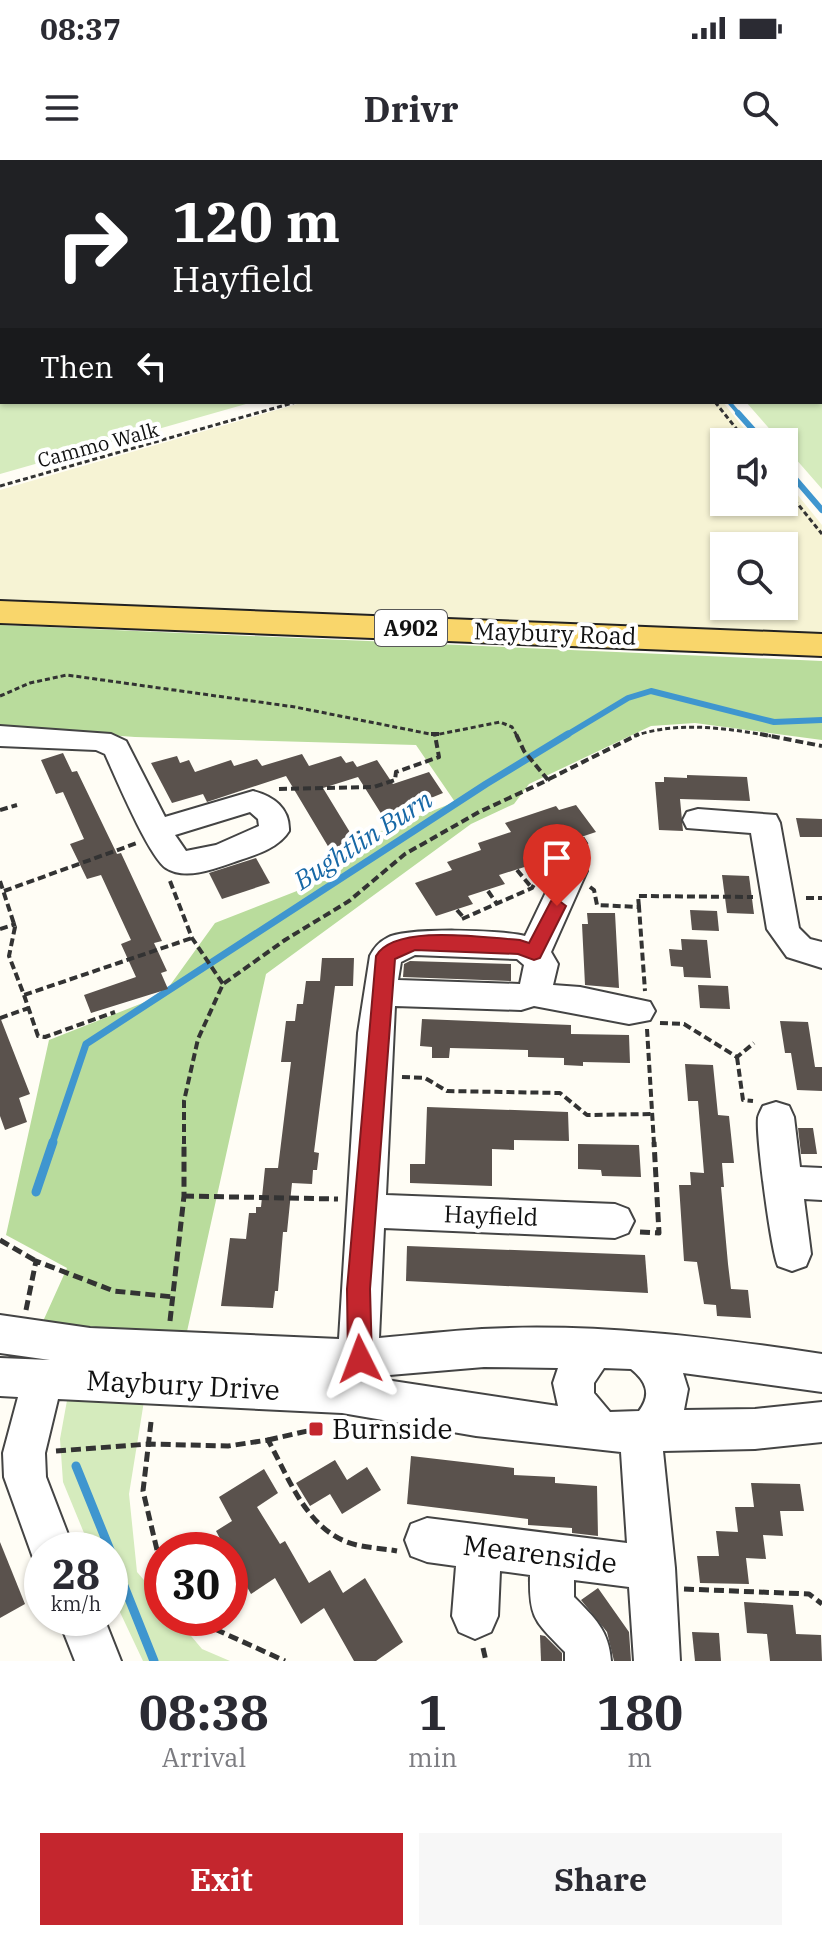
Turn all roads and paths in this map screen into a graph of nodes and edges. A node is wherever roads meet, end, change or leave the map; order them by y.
1 (289, 404) edge
2 (717, 404) edge
3 (736, 428) edge
4 (0, 486) edge
5 (798, 504) edge
6 (822, 534) edge
7 (0, 612) edge
8 (822, 645) edge
9 (0, 696) edge
10 (435, 735) junction
11 (0, 736) edge
12 (822, 746) edge
13 (548, 780) junction
14 (253, 801) junction
15 (17, 805) dead end
16 (0, 810) edge
17 (698, 820) dead end
18 (158, 832) junction
19 (582, 837) dead end
20 (544, 851) dead end
21 (557, 860) junction
22 (178, 861) junction
23 (517, 870) dead end
24 (0, 881) edge
25 (532, 888) junction
26 (4, 891) junction
27 (488, 891) dead end
28 (777, 898) junction
29 (822, 898) edge
30 (497, 904) junction
31 (639, 907) junction
32 (457, 910) dead end
33 (464, 918) junction
34 (16, 924) junction
35 (0, 929) edge
36 (192, 938) junction
37 (415, 943) junction
38 (534, 953) junction
39 (822, 955) edge
40 (223, 984) junction
41 (380, 992) junction
42 (535, 993) junction
43 (24, 995) junction
44 (29, 1008) junction
45 (115, 1012) dead end
46 (643, 1014) junction
47 (0, 1018) edge
48 (754, 1043) dead end
49 (737, 1057) junction
50 (375, 1077) junction
51 (652, 1114) junction
52 (776, 1117) joint
53 (782, 1182) junction
54 (822, 1184) edge
55 (184, 1196) junction
56 (367, 1206) junction
57 (615, 1221) joint
58 (0, 1240) edge
59 (792, 1254) dead end
60 (36, 1261) junction
61 (174, 1297) junction
62 (12, 1325) edge
63 (169, 1327) dead end
64 (638, 1350) junction
65 (594, 1351) junction
66 (360, 1359) junction
67 (822, 1373) edge
68 (0, 1377) edge
69 (43, 1379) junction
70 (151, 1422) dead end
71 (822, 1422) edge
72 (316, 1429) dead end
73 (631, 1433) junction
74 (268, 1440) junction
75 (149, 1444) junction
76 (24, 1453) junction
77 (45, 1532) edge
78 (153, 1532) edge
79 (427, 1540) joint
80 (479, 1547) junction
81 (552, 1556) junction
82 (654, 1578) junction
83 (822, 1604) edge
84 (475, 1616) dead end
85 (88, 1636) edge
86 (230, 1636) edge
87 (98, 1661) edge
88 (285, 1661) edge
89 (588, 1661) edge
90 (657, 1661) edge

1 - 4 path, Cammo Walk
2 - 3 path
5 - 6 path
7 - 8 main road, Maybury Road / A902
9 - 10 path
10 - 13 path
10 - 14 path
11 - 18 street
12 - 13 path
13 - 40 path
14 - 18 street
14 - 22 street
15 - 16 path
17 - 28 street
18 - 22 street
18 - 26 path
19 - 21 path
20 - 21 path
21 - 25 path
21 - 31 path
21 - 38 street
22 - 36 path
23 - 25 path
24 - 26 path
25 - 30 path
26 - 34 path
27 - 30 path
28 - 29 path
28 - 31 path
28 - 39 street
30 - 33 path
31 - 46 path
32 - 33 path
33 - 37 path
34 - 35 path
34 - 43 path
36 - 40 path
36 - 43 path
37 - 38 street
37 - 41 street
38 - 42 street
40 - 55 path
41 - 42 street
41 - 50 street
42 - 46 street
43 - 44 path
44 - 45 path
44 - 47 path
46 - 49 path
46 - 51 path
48 - 49 path
49 - 52 path
50 - 51 path
50 - 56 street
51 - 57 path
52 - 53 street
53 - 54 street
53 - 59 street
55 - 56 path
55 - 61 path
56 - 57 street, Hayfield
56 - 66 street
58 - 60 path
60 - 61 path
60 - 62 path
61 - 63 path
62 - 66 street, Maybury Drive
64 - 65 street, Maybury Drive
64 - 67 street, Maybury Drive
64 - 73 street
65 - 66 street, Maybury Drive
65 - 73 street
68 - 69 street, Maybury Drive
69 - 73 street, Maybury Drive
69 - 76 street
70 - 75 path
71 - 73 street, Maybury Drive
72 - 74 path
73 - 82 street, Mearenside
74 - 75 path
74 - 79 path
75 - 76 path
75 - 78 path
76 - 77 street
79 - 80 street, Mearenside
80 - 81 street, Mearenside
80 - 84 street
81 - 82 street, Mearenside
81 - 89 street
82 - 83 path
82 - 90 street, Mearenside
85 - 87 street
86 - 88 path

